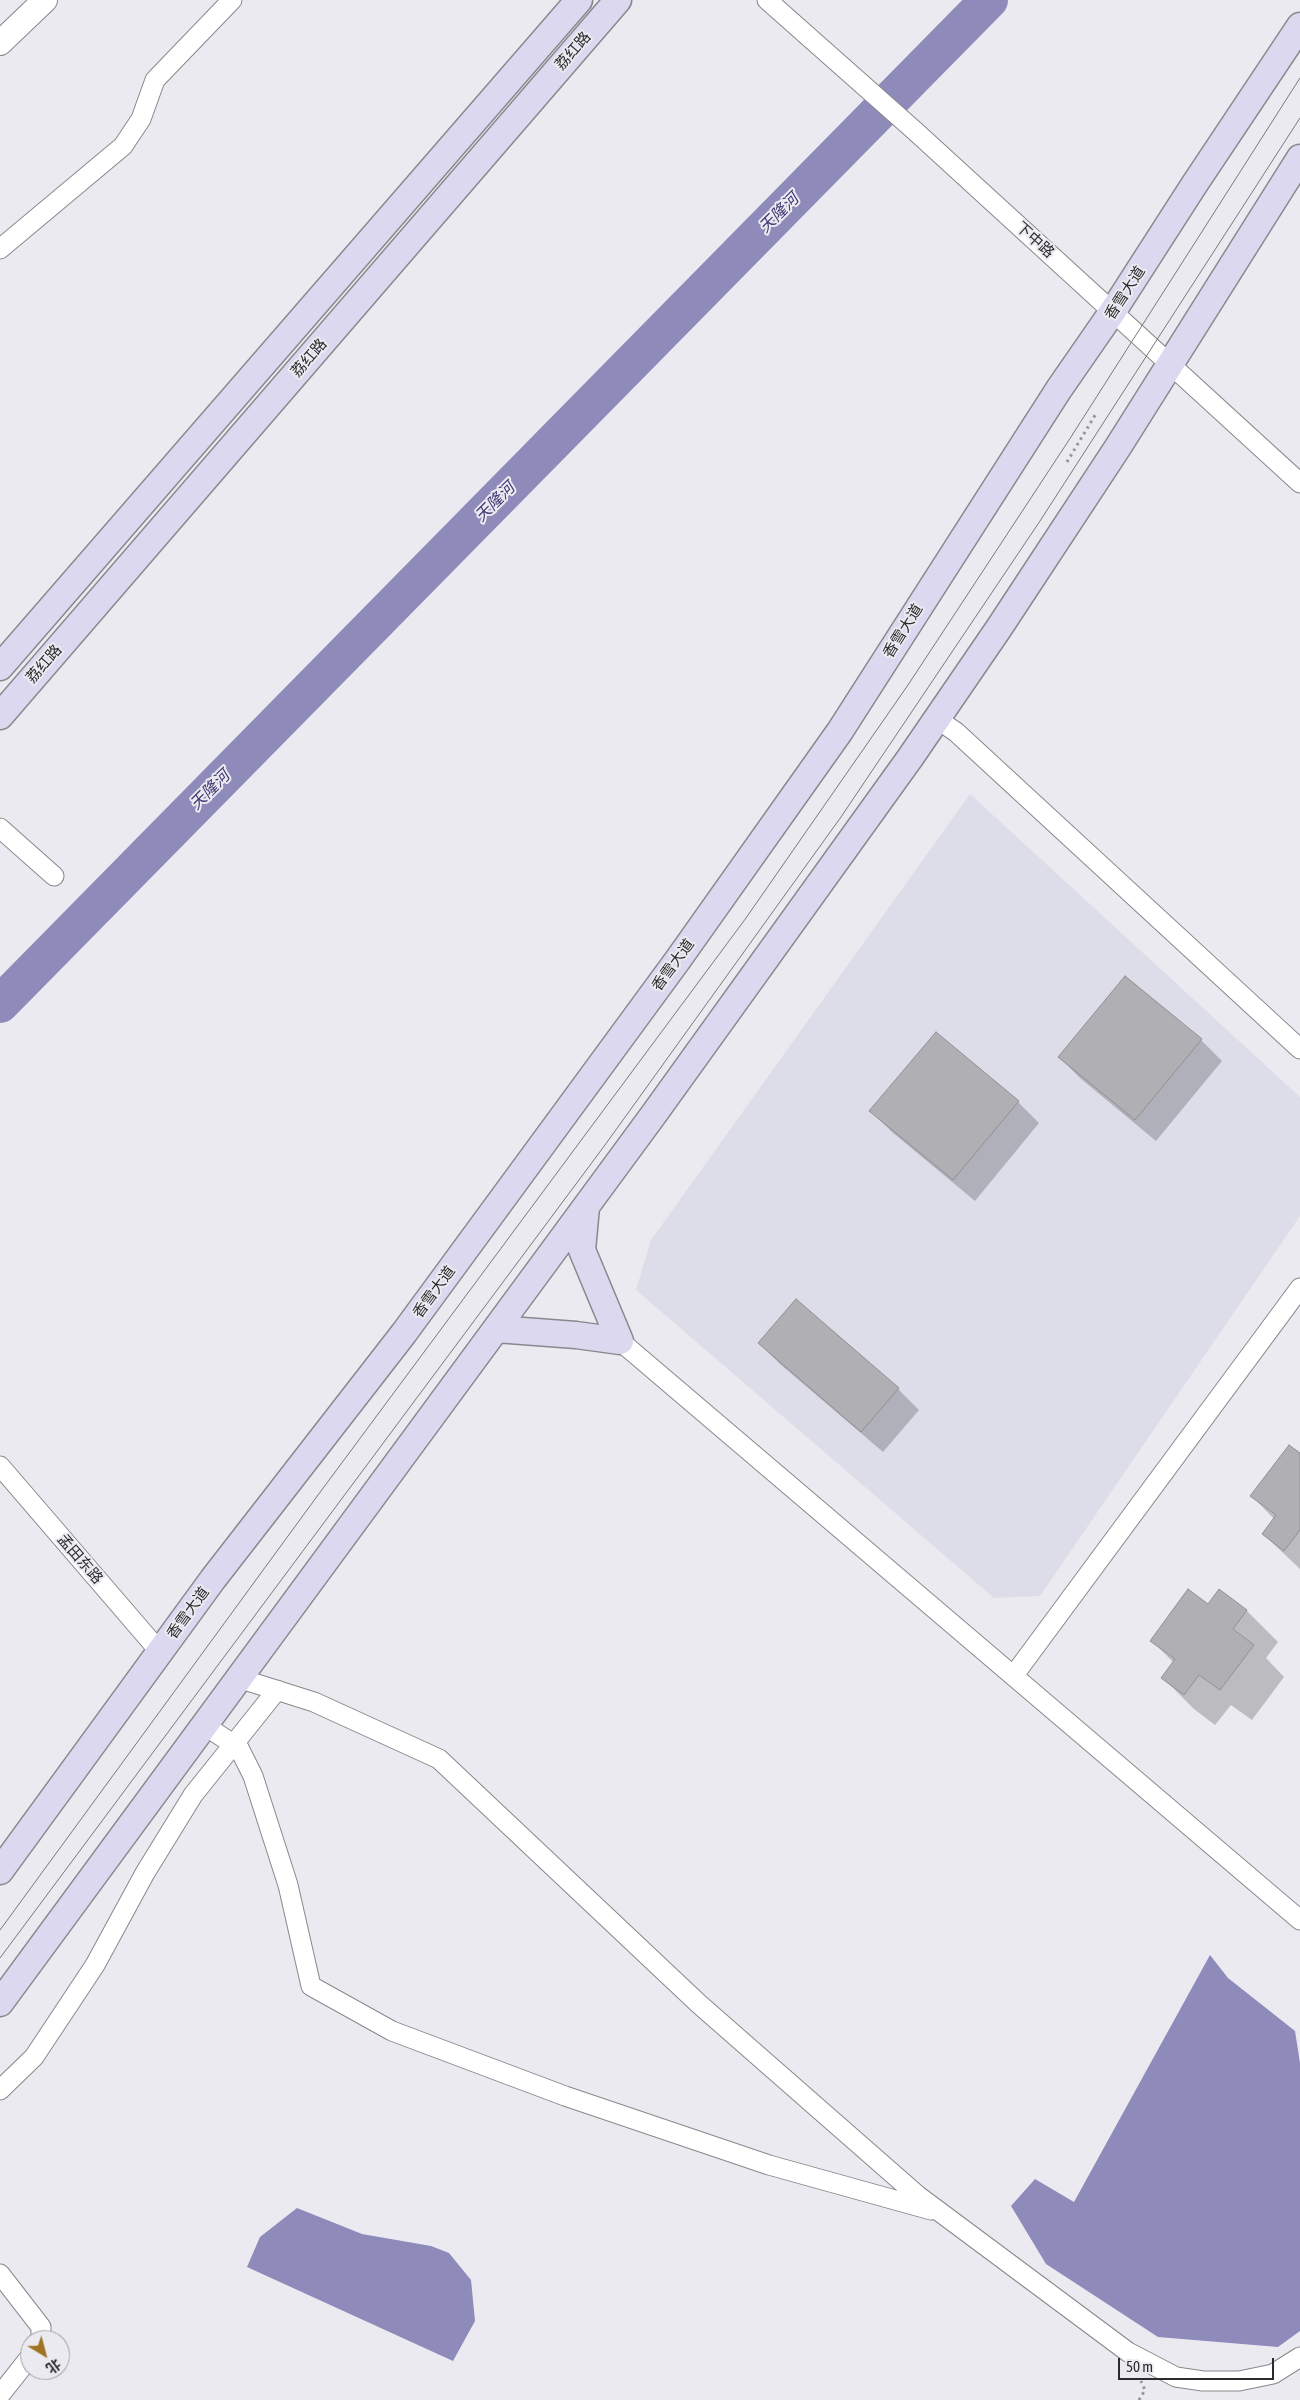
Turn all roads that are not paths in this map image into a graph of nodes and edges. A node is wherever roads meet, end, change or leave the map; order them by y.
1 (45, 0) edge
2 (232, 0) edge
3 (579, 0) edge
4 (618, 0) edge
5 (767, 0) edge
6 (1300, 26) edge
7 (0, 43) edge
8 (1300, 158) edge
9 (0, 249) edge
10 (1114, 311) junction
11 (1170, 363) junction
12 (1300, 483) edge
13 (0, 667) edge
14 (0, 716) edge
15 (937, 719) junction
16 (0, 828) edge
17 (54, 876) dead end
18 (1300, 1049) edge
19 (586, 1206) junction
20 (1300, 1288) edge
21 (496, 1329) junction
22 (620, 1342) junction
23 (0, 1466) edge
24 (160, 1652) junction
25 (1014, 1675) junction
26 (238, 1678) junction
27 (277, 1690) junction
28 (204, 1725) junction
29 (234, 1744) junction
30 (0, 1871) edge
31 (1300, 1920) edge
32 (0, 2003) edge
33 (0, 2090) edge
34 (942, 2214) junction
35 (0, 2274) edge
36 (41, 2330) edge
37 (1300, 2357) edge
38 (20, 2370) edge
39 (0, 2395) edge

1 - 7 street
2 - 9 street
3 - 13 main road, 荔红路
4 - 14 main road, 荔红路
5 - 10 street, 下中路
6 - 10 main road, 香雪大道
8 - 11 main road
10 - 11 street, 下中路
10 - 24 main road, 香雪大道
11 - 12 street, 下中路
11 - 15 main road
15 - 18 street
15 - 19 main road
16 - 17 street
19 - 21 main road
19 - 22 main road
20 - 25 street
21 - 22 main road
21 - 26 main road
22 - 25 street
23 - 24 street, 孟田东路
24 - 30 main road, 香雪大道
25 - 31 street
26 - 27 street
26 - 28 main road
27 - 29 street
27 - 34 street
28 - 29 street
28 - 32 main road
29 - 33 street
29 - 34 street
34 - 37 street
35 - 36 street
38 - 39 street

